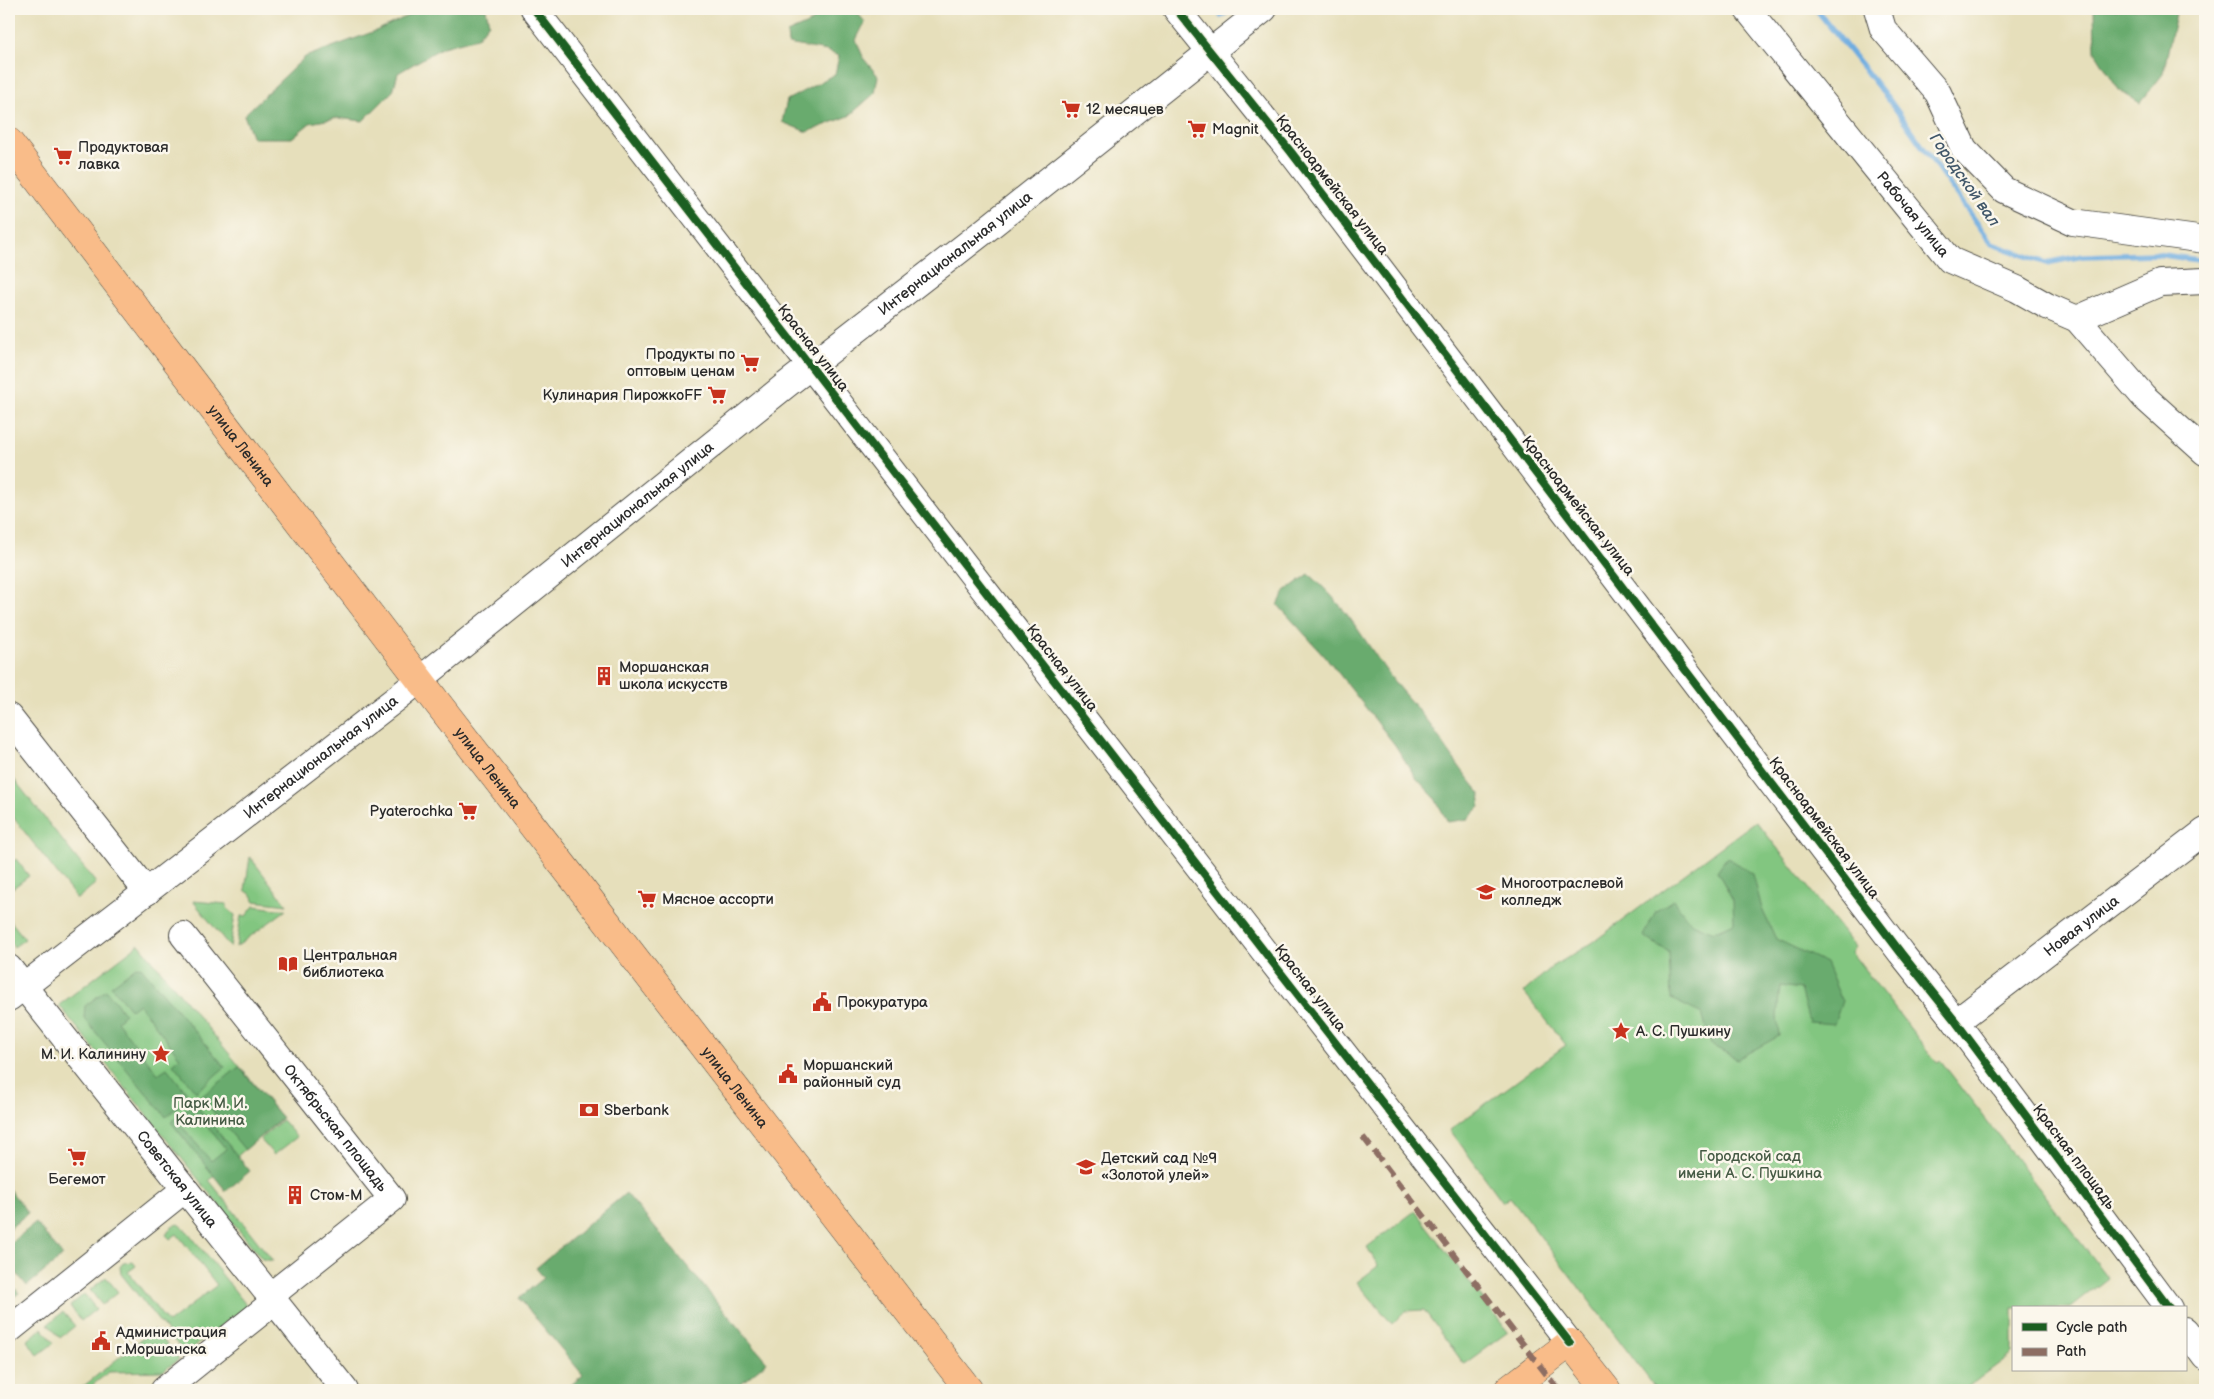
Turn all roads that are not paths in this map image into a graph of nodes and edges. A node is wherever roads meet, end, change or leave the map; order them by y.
1 (534, 9) edge
2 (1176, 9) edge
3 (1264, 9) edge
4 (1747, 9) edge
5 (1880, 19) edge
6 (1210, 52) junction
7 (9, 142) edge
8 (2205, 240) edge
9 (2205, 281) edge
10 (2077, 319) junction
11 (810, 366) junction
12 (2205, 452) edge
13 (420, 680) junction
14 (9, 717) edge
15 (2205, 831) edge
16 (147, 892) junction
17 (182, 935) dead end
18 (14, 984) edge
19 (1956, 1022) junction
20 (185, 1189) junction
21 (273, 1298) junction
22 (2168, 1306) edge
23 (9, 1330) edge
24 (2186, 1331) edge
25 (1570, 1343) junction
26 (2205, 1357) edge
27 (164, 1390) edge
28 (345, 1390) edge
29 (969, 1390) edge
30 (1508, 1390) edge
31 (1607, 1390) edge

1 - 11 street, Красная улица
2 - 6 street, Красноармейская улица
3 - 6 street, Интернациональная улица
4 - 10 street, Рабочая улица
5 - 8 street
6 - 11 street, Интернациональная улица
6 - 19 street, Красноармейская улица
7 - 13 main road, улица Ленина
9 - 10 street
10 - 12 street, Рабочая улица
11 - 13 street, Интернациональная улица
11 - 25 street, Красная улица
13 - 16 street, Интернациональная улица
13 - 29 main road, улица Ленина
14 - 16 street
15 - 19 street, Новая улица
16 - 18 street, Интернациональная улица
17 - 21 street, Октябрьская площадь
18 - 20 street, Советская улица
19 - 22 street, Красная площадь
20 - 21 street, Советская улица
20 - 23 street
21 - 27 street, Октябрьская площадь
21 - 28 street, Советская улица
24 - 26 street
25 - 30 main road
25 - 31 main road

